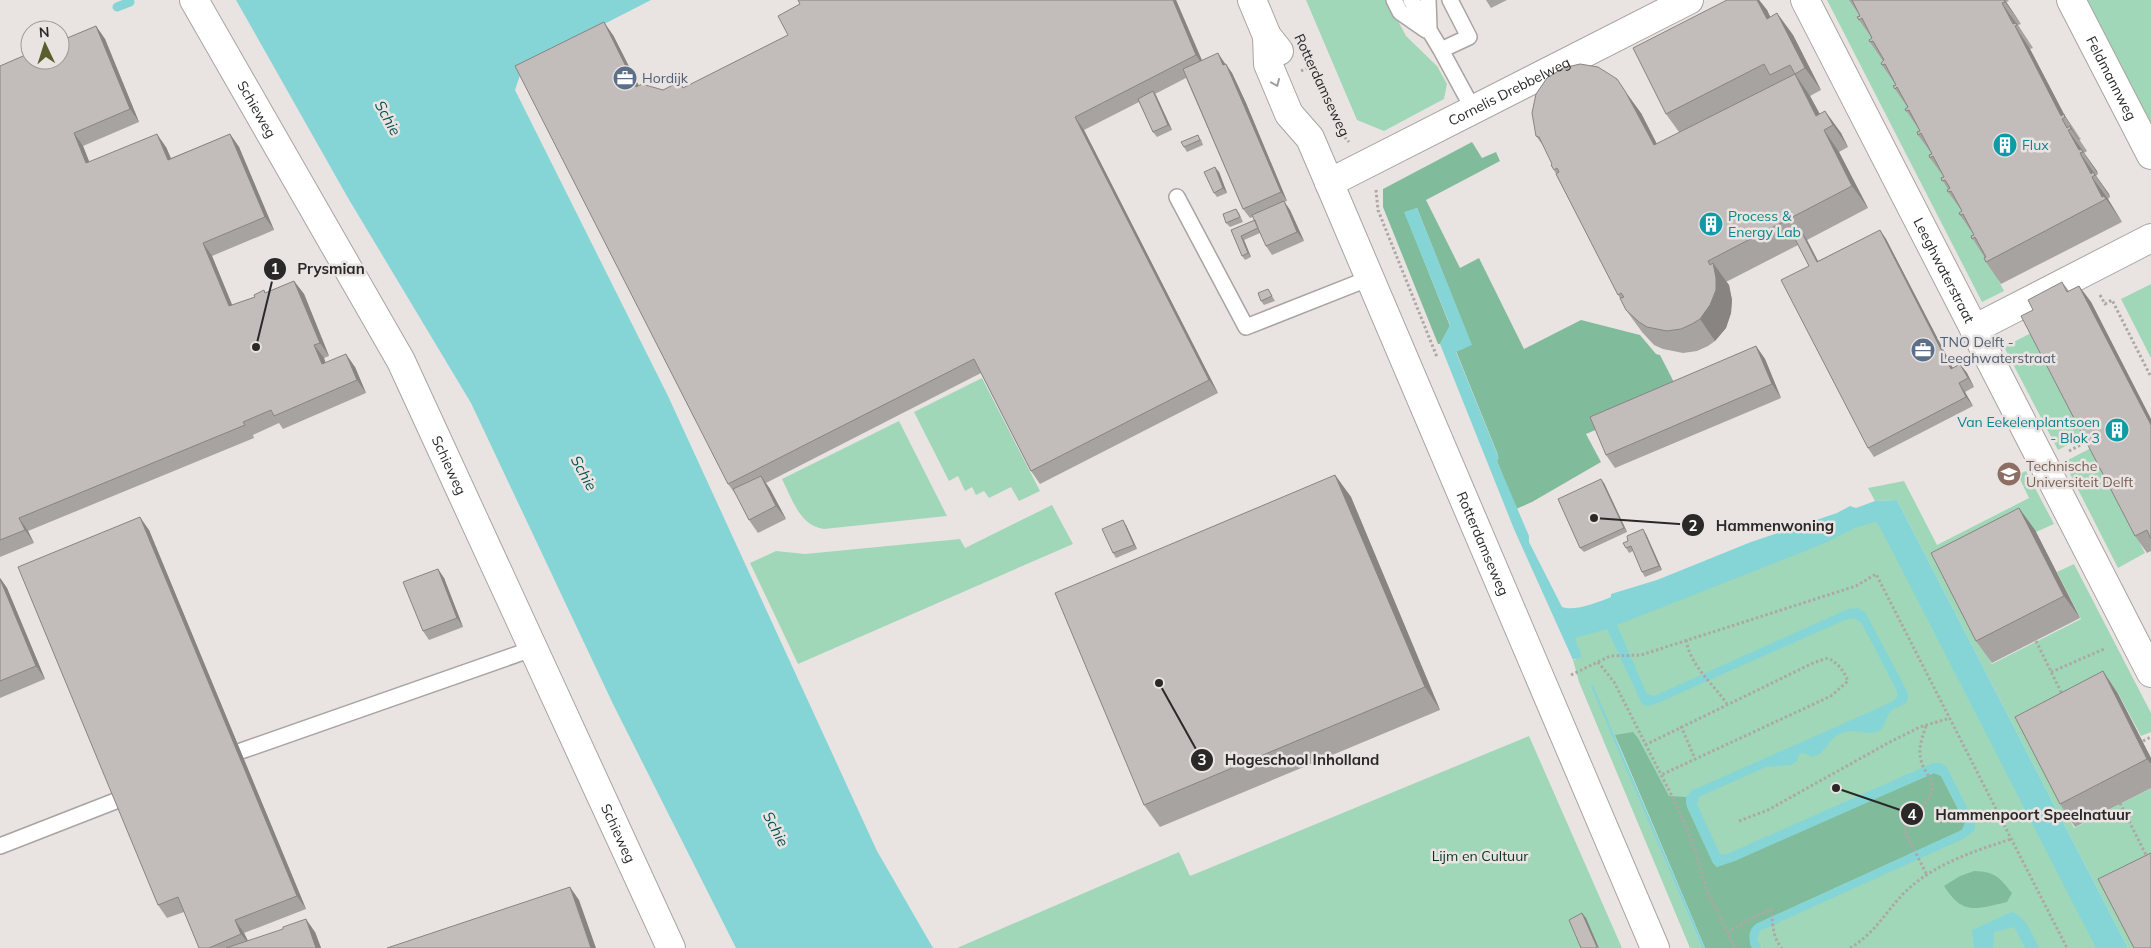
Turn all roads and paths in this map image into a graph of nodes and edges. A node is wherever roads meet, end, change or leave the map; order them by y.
1 (194, 0) edge
2 (1252, 0) edge
3 (1394, 0) edge
4 (1411, 0) edge
5 (1428, 0) edge
6 (1450, 0) edge
7 (1689, 0) edge
8 (1805, 0) edge
9 (2071, 0) edge
10 (1430, 32) junction
11 (1305, 49) dead end
12 (1441, 50) junction
13 (1473, 109) junction
14 (2151, 155) edge
15 (1369, 163) junction
16 (1329, 183) junction
17 (1178, 197) dead end
18 (2151, 238) edge
19 (2088, 270) junction
20 (1370, 278) junction
21 (1974, 329) junction
22 (2151, 377) edge
23 (2132, 636) junction
24 (1686, 640) junction
25 (2036, 640) edge
26 (532, 649) junction
27 (1598, 662) junction
28 (2051, 672) junction
29 (2151, 673) edge
30 (1571, 676) dead end
31 (2066, 702) edge
32 (1728, 704) junction
33 (1950, 718) junction
34 (1681, 726) junction
35 (1926, 726) junction
36 (2151, 738) edge
37 (2143, 741) dead end
38 (1645, 745) junction
39 (241, 751) dead end
40 (1695, 759) junction
41 (1661, 775) junction
42 (118, 800) edge
43 (2120, 803) edge
44 (1739, 821) dead end
45 (2011, 839) junction
46 (0, 846) edge
47 (2149, 858) edge
48 (2151, 865) edge
49 (1927, 875) junction
50 (1727, 933) junction
51 (671, 948) edge
52 (1655, 948) edge
53 (1735, 948) edge
54 (1782, 948) edge
55 (1850, 948) edge
56 (2067, 948) edge

1 - 26 street, Schieweg
2 - 16 street, Rotterdamseweg
3 - 10 lane
4 - 10 lane
5 - 10 lane
6 - 12 lane
7 - 13 street, Cornelis Drebbelweg
8 - 21 street, Leeghwaterstraat
9 - 14 street, Feldmannweg
10 - 12 lane
11 - 15 path, Rotterdamseweg
12 - 13 lane
13 - 15 street, Cornelis Drebbelweg
15 - 16 street, Cornelis Drebbelweg
16 - 20 street, Rotterdamseweg
17 - 20 lane
18 - 19 street
19 - 21 street
19 - 22 path
20 - 52 street, Rotterdamseweg
21 - 23 street, Leeghwaterstraat
23 - 28 path
23 - 29 street, Leeghwaterstraat
24 - 27 path
24 - 32 path
24 - 33 path
25 - 28 path
26 - 39 lane
26 - 51 street, Schieweg
27 - 30 path
27 - 38 path
28 - 31 path
32 - 34 path
32 - 40 path
33 - 35 path
33 - 45 path
34 - 38 path
34 - 40 path
35 - 44 path
35 - 49 path
36 - 37 path
38 - 41 path
40 - 41 path
41 - 50 path
42 - 46 lane
43 - 47 path
45 - 49 path
45 - 56 path
47 - 48 path
49 - 55 path
50 - 53 path
50 - 54 path

